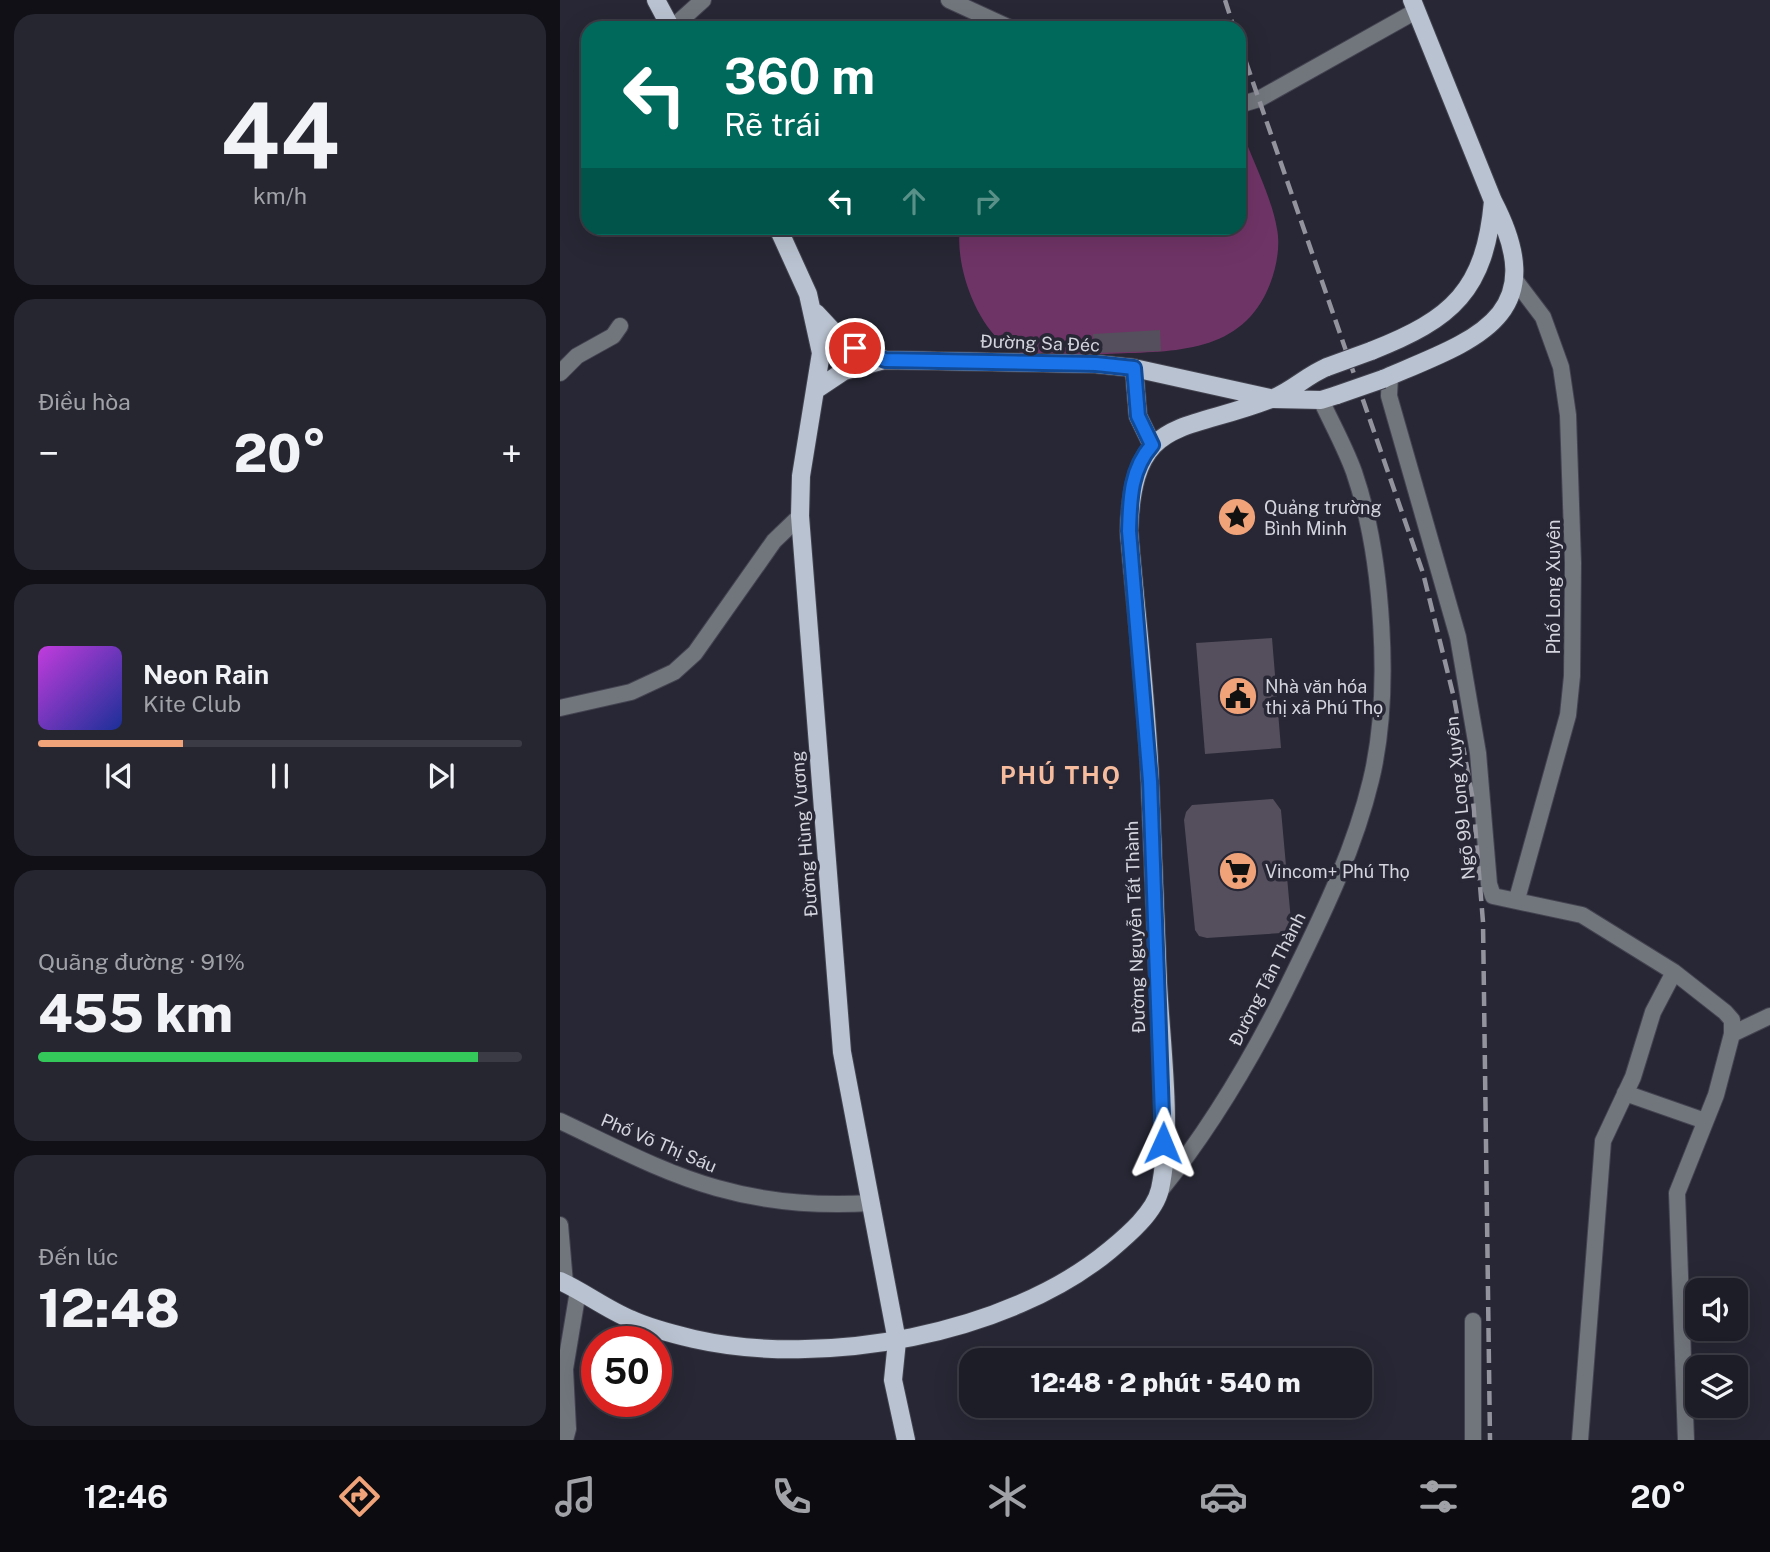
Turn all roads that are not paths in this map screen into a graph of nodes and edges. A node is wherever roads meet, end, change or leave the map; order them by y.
1 (656, 0) edge
2 (703, 0) edge
3 (949, 0) edge
4 (1414, 6) edge
5 (668, 21) edge
6 (680, 21) edge
7 (995, 21) edge
8 (1246, 102) edge
9 (1493, 201) junction
10 (782, 235) edge
11 (1515, 280) junction
12 (813, 311) junction
13 (620, 326) dead end
14 (885, 360) junction
15 (1134, 368) junction
16 (560, 373) edge
17 (1386, 377) junction
18 (817, 389) junction
19 (1329, 397) junction
20 (1274, 399) junction
21 (1152, 445) junction
22 (800, 516) junction
23 (560, 708) edge
24 (1517, 899) junction
25 (1674, 972) junction
26 (1770, 1016) edge
27 (1732, 1034) junction
28 (1625, 1093) junction
29 (560, 1121) edge
30 (1705, 1121) junction
31 (1160, 1191) junction
32 (871, 1203) junction
33 (560, 1225) edge
34 (568, 1285) edge
35 (1473, 1321) dead end
36 (897, 1341) junction
37 (562, 1370) edge
38 (565, 1440) edge
39 (906, 1440) edge
40 (1473, 1440) edge
41 (1580, 1440) edge
42 (1686, 1440) edge

1 - 5 main road
2 - 6 street
3 - 7 street
4 - 8 street
4 - 9 main road
9 - 11 main road
9 - 20 main road, bridge
10 - 12 main road, Đường Hùng Vương
11 - 17 main road
11 - 24 street, Phố Long Xuyên
12 - 14 main road, Đường Sa Đéc
12 - 18 main road, Đường Hùng Vương
13 - 16 street
14 - 15 main road, Đường Sa Đéc
14 - 18 main road, Đường Sa Đéc
15 - 20 main road, Đường Sa Đéc
15 - 21 main road
17 - 19 main road, bridge
17 - 24 street, Ngõ 99 Long Xuyên
18 - 22 main road, Đường Hùng Vương
19 - 20 main road
19 - 31 street, Đường Tân Thành
20 - 21 main road
21 - 31 main road, Đường Nguyễn Tất Thành
22 - 23 street
22 - 32 main road, Đường Hùng Vương
24 - 25 street, Ngõ 99 Long Xuyên
25 - 27 street, Ngõ 99 Long Xuyên
25 - 28 street
26 - 27 street
27 - 30 street
28 - 30 street
28 - 41 street
29 - 32 street, Phố Võ Thị Sáu
30 - 42 street
31 - 36 main road
32 - 36 main road, Đường Hùng Vương
33 - 34 street
34 - 36 main road
34 - 37 street
35 - 40 street
36 - 39 main road, Đường Hùng Vương
37 - 38 street

